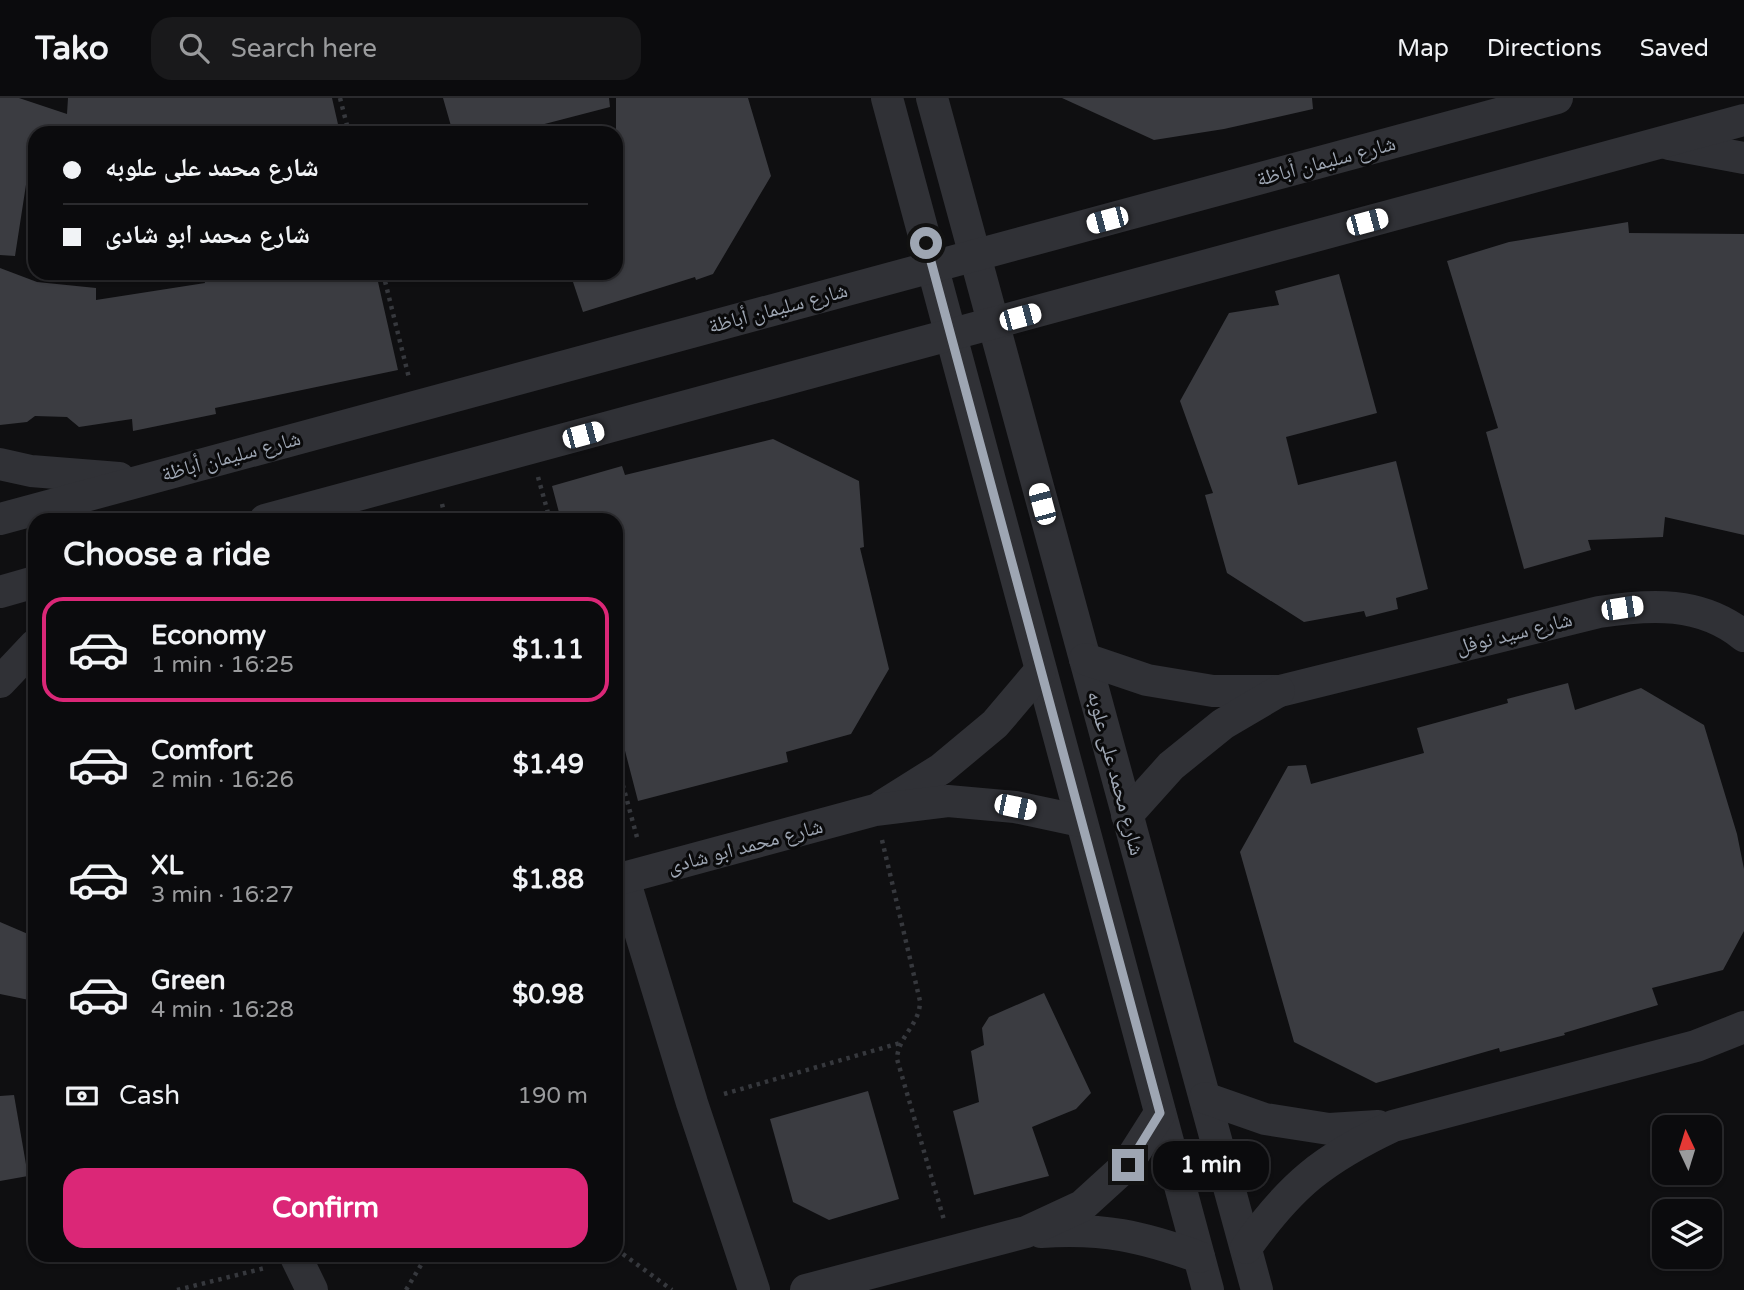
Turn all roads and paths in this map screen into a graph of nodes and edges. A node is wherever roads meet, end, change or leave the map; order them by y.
1 (340, 98) edge
2 (887, 98) edge
3 (932, 98) edge
4 (1557, 98) edge
5 (1744, 120) edge
6 (347, 126) edge
7 (1661, 143) junction
8 (1744, 158) edge
9 (975, 256) junction
10 (932, 267) junction
11 (385, 280) edge
12 (993, 324) junction
13 (951, 335) junction
14 (416, 406) junction
15 (530, 449) junction
16 (0, 464) edge
17 (142, 480) junction
18 (291, 513) edge
19 (548, 513) edge
20 (0, 519) edge
21 (28, 584) edge
22 (0, 592) edge
23 (1744, 636) edge
24 (28, 652) edge
25 (1084, 659) junction
26 (1041, 671) junction
27 (0, 682) edge
28 (1280, 691) junction
29 (875, 810) junction
30 (1127, 814) junction
31 (1081, 821) junction
32 (623, 823) edge
33 (629, 877) edge
34 (1744, 1027) edge
35 (901, 1042) junction
36 (1205, 1098) junction
37 (692, 1103) junction
38 (1160, 1113) junction
39 (1393, 1126) junction
40 (1026, 1232) junction
41 (1246, 1248) junction
42 (953, 1251) junction
43 (623, 1254) edge
44 (1199, 1257) junction
45 (281, 1262) edge
46 (298, 1262) edge
47 (423, 1262) edge
48 (177, 1290) edge
49 (312, 1290) edge
50 (406, 1290) edge
51 (671, 1290) edge
52 (754, 1290) edge
53 (806, 1290) edge
54 (1208, 1290) edge
55 (1257, 1290) edge

1 - 6 path
2 - 10 street
3 - 9 street, شارع محمد على علوبه
4 - 9 street, شارع سليمان أباظة
5 - 7 street
7 - 8 street
7 - 12 street
9 - 10 street, شارع سليمان أباظة
9 - 12 street, شارع محمد على علوبه
10 - 13 street
10 - 14 street, شارع سليمان أباظة
11 - 14 path
12 - 13 street
12 - 25 street, شارع محمد على علوبه
13 - 15 street
13 - 26 street
14 - 17 street, شارع سليمان أباظة
15 - 18 street
15 - 19 path
16 - 17 street
17 - 20 street, شارع سليمان أباظة
21 - 22 street
23 - 28 street, شارع سيد نوفل
24 - 27 street
25 - 28 street, شارع سيد نوفل
25 - 30 street, شارع محمد على علوبه
26 - 29 street, شارع محمد ابو شادى
26 - 31 street
28 - 30 street, شارع سيد نوفل
29 - 31 street, شارع محمد ابو شادى
29 - 33 street, شارع محمد ابو شادى
29 - 35 path
30 - 36 street, شارع محمد على علوبه
31 - 38 street
32 - 33 path
33 - 37 street
34 - 39 street
35 - 37 path
35 - 42 path
36 - 39 street
36 - 41 street, شارع محمد على علوبه
37 - 52 street
38 - 40 street
38 - 44 street
39 - 41 street
40 - 42 street
40 - 44 street
41 - 55 street, شارع محمد على علوبه
42 - 53 street
43 - 51 path
44 - 54 street
45 - 48 path
46 - 49 street
47 - 50 path

